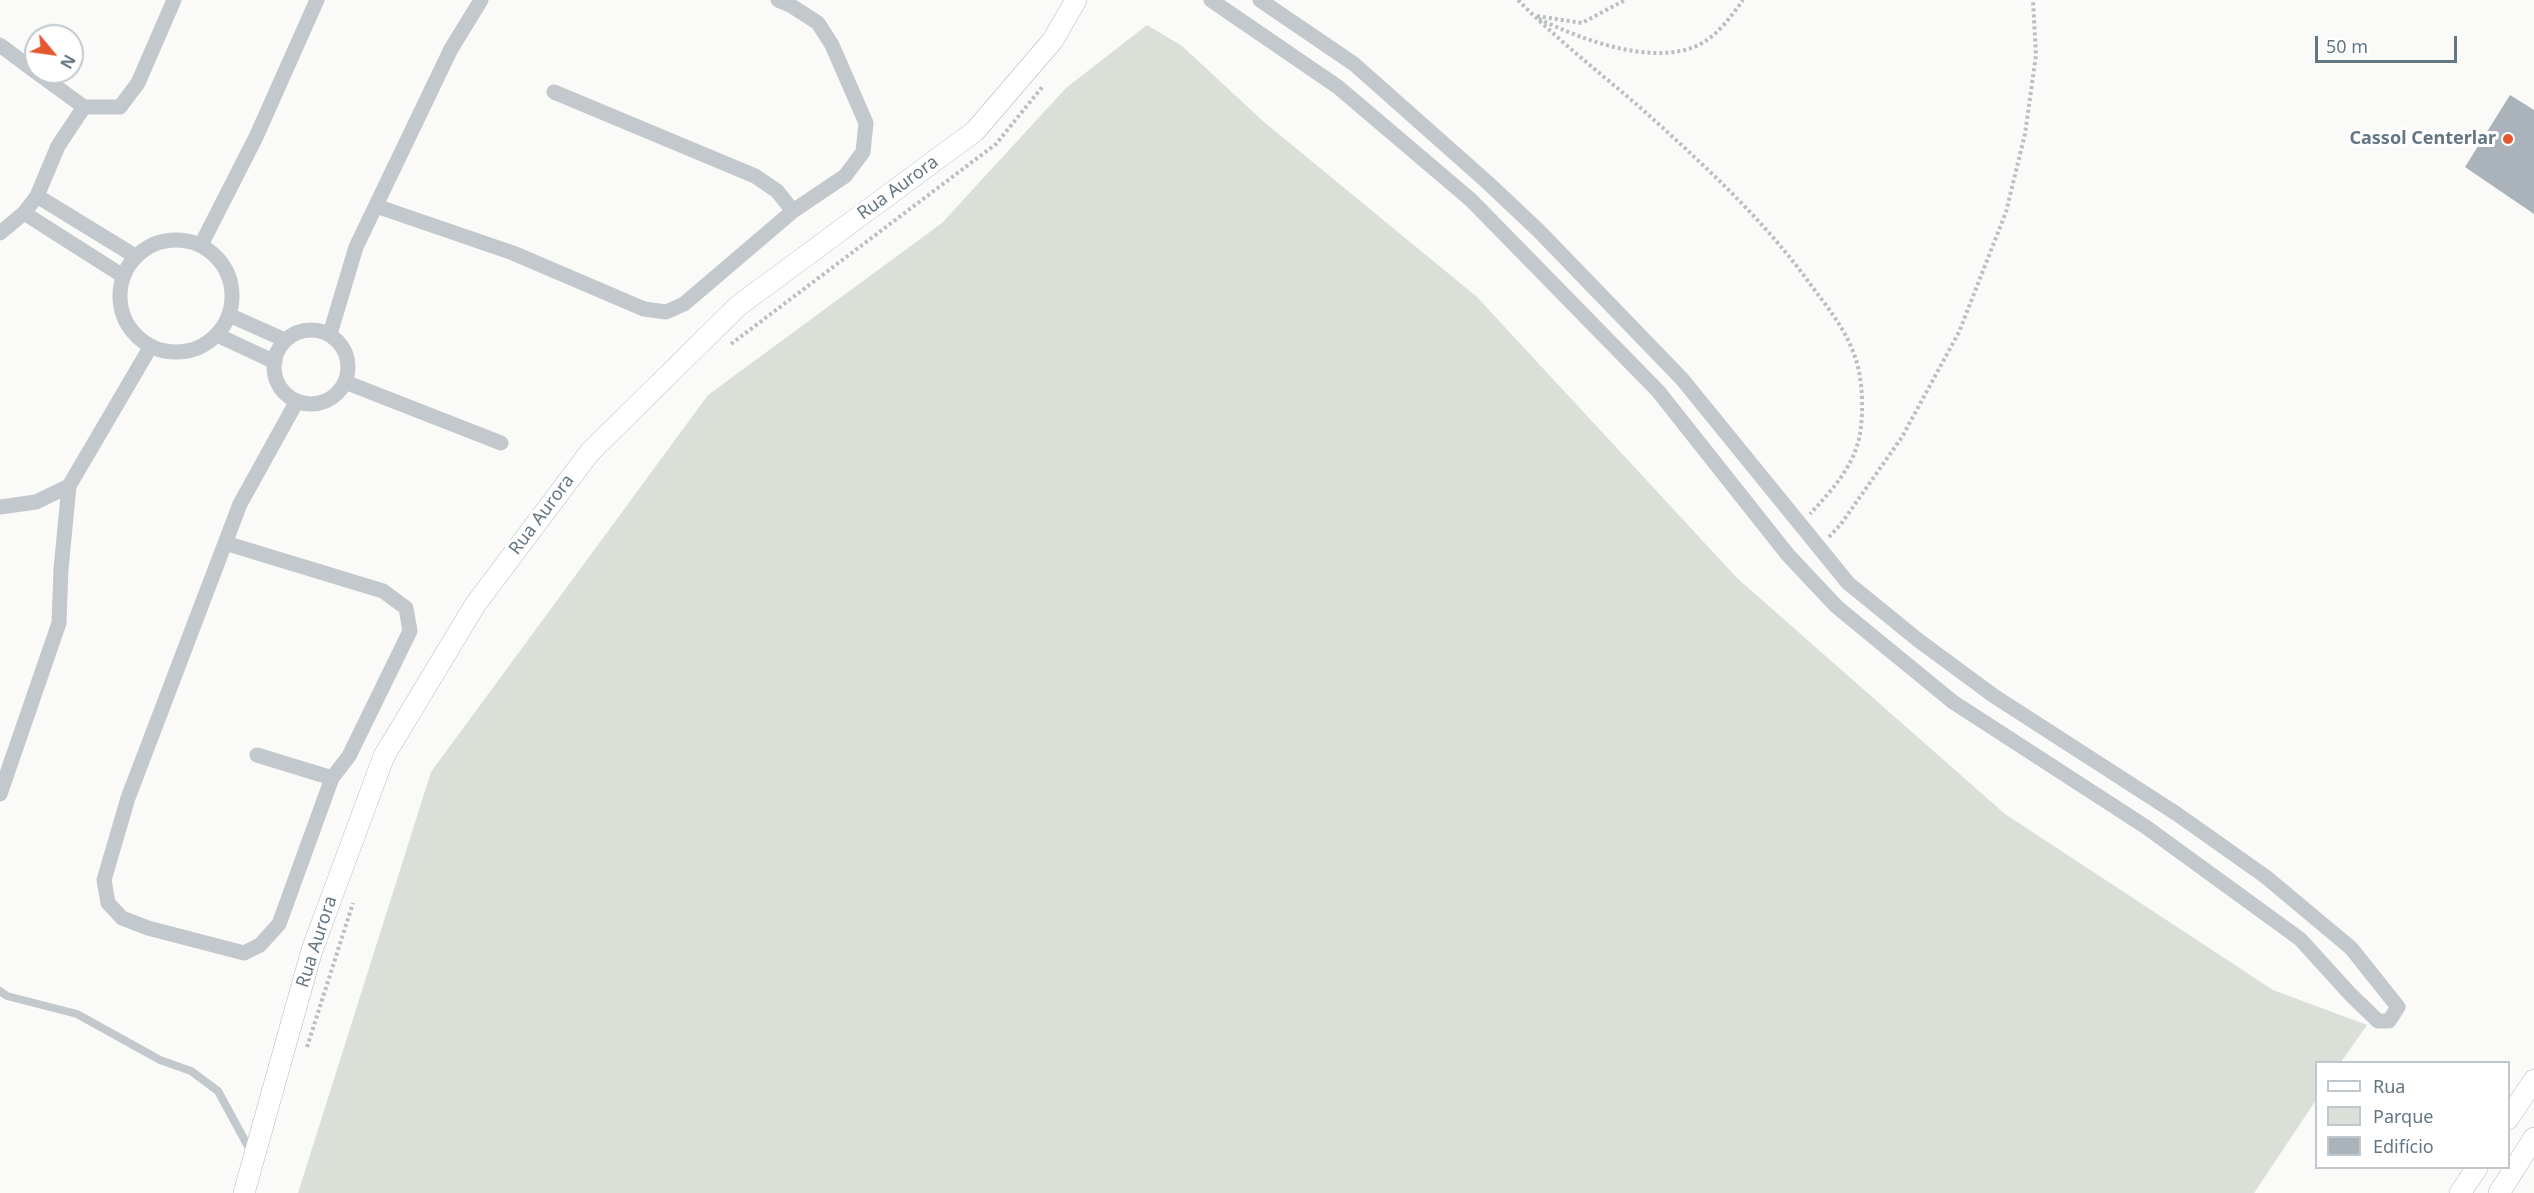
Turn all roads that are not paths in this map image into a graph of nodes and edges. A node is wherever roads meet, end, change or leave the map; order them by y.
1 (174, 0) edge
2 (317, 0) edge
3 (481, 0) edge
4 (778, 0) edge
5 (1076, 0) edge
6 (1211, 0) edge
7 (1260, 0) edge
8 (0, 45) edge
9 (24, 63) edge
10 (52, 84) edge
11 (554, 92) dead end
12 (84, 107) junction
13 (37, 196) junction
14 (376, 206) junction
15 (794, 211) junction
16 (24, 213) junction
17 (0, 233) edge
18 (201, 245) junction
19 (135, 256) junction
20 (123, 276) junction
21 (229, 315) junction
22 (330, 334) junction
23 (217, 335) junction
24 (285, 340) junction
25 (152, 346) junction
26 (274, 362) junction
27 (345, 382) junction
28 (297, 401) junction
29 (501, 442) dead end
30 (69, 486) junction
31 (0, 507) edge
32 (225, 543) junction
33 (257, 755) dead end
34 (332, 778) junction
35 (0, 794) edge
36 (0, 990) edge
37 (2534, 1080) edge
38 (2510, 1116) edge
39 (2534, 1138) edge
40 (255, 1159) junction
41 (2476, 1169) edge
42 (243, 1193) edge
43 (2460, 1193) edge
44 (2499, 1193) edge

1 - 12 street
2 - 18 street
3 - 14 street
4 - 15 street
5 - 40 street, Rua Aurora
6 - 7 street
8 - 9 street
10 - 12 street
11 - 15 street
12 - 13 street
13 - 16 street
13 - 19 street
14 - 15 street
14 - 22 street
16 - 17 street
16 - 20 street
18 - 19 street
18 - 21 street
19 - 20 street
20 - 25 street
21 - 23 street
21 - 24 street
22 - 24 street
22 - 27 street
23 - 25 street
23 - 26 street
24 - 26 street
25 - 30 street
26 - 28 street
27 - 28 street
27 - 29 street
28 - 32 street
30 - 31 street
30 - 35 street
32 - 34 street
32 - 34 street
33 - 34 street
36 - 40 lane
37 - 38 street
39 - 44 street
40 - 42 street, Rua Aurora
41 - 43 street

